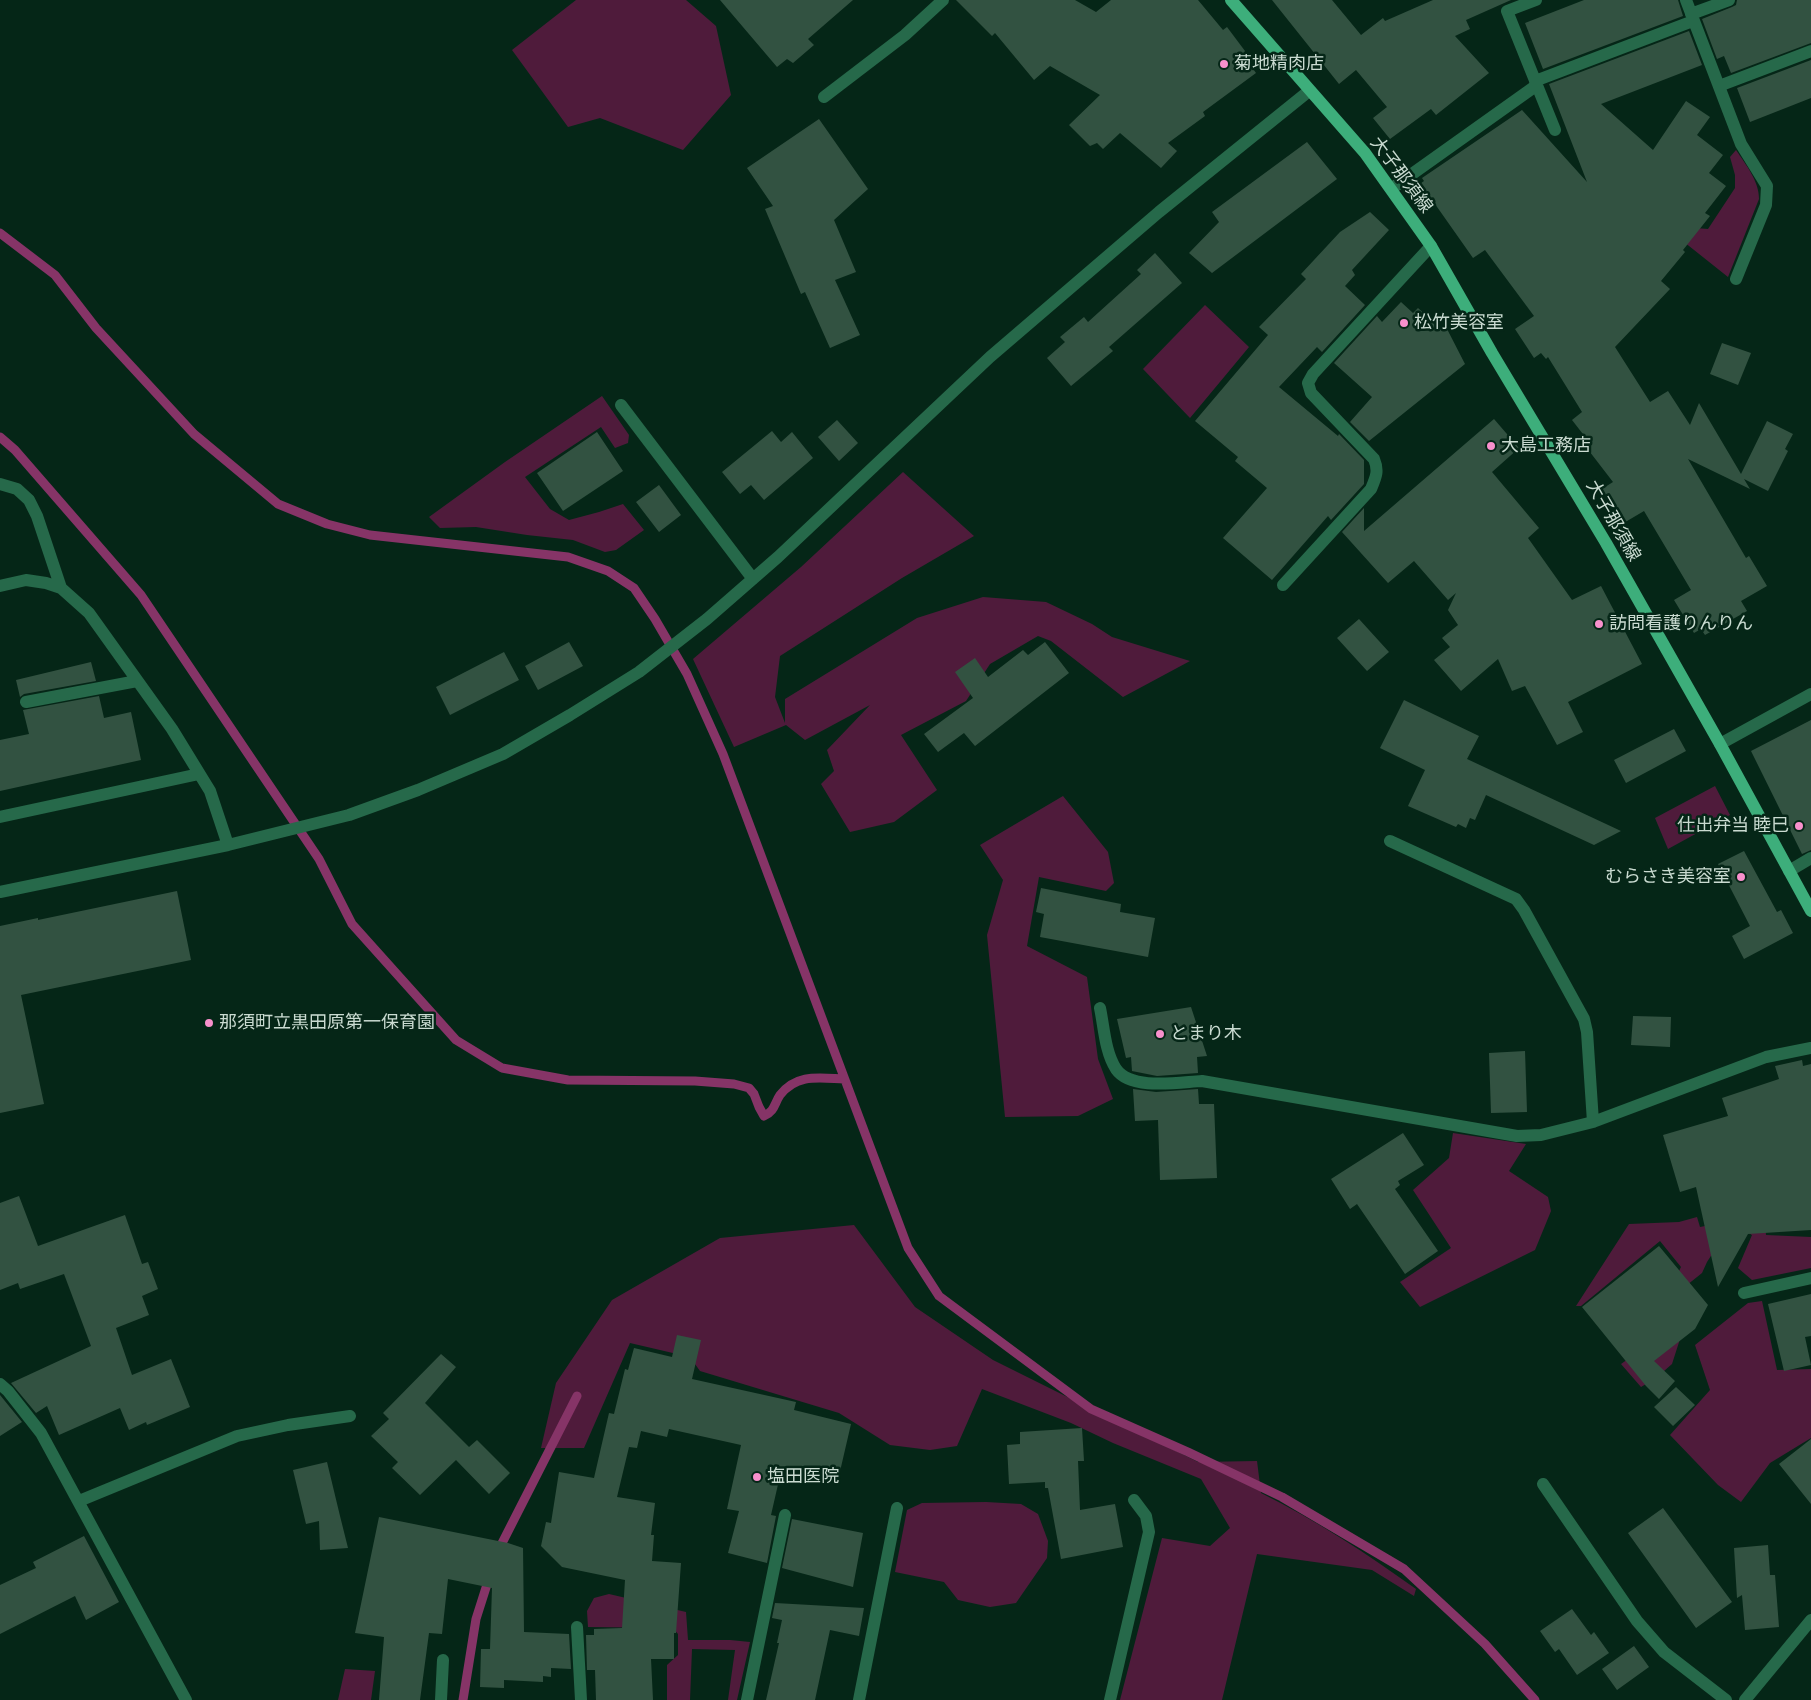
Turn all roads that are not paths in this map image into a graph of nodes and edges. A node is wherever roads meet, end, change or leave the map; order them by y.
1 (943, 0) edge
2 (1231, 0) edge
3 (1536, 0) edge
4 (1686, 0) edge
5 (1729, 0) edge
6 (1692, 18) junction
7 (1811, 51) edge
8 (1536, 83) junction
9 (1719, 86) junction
10 (1309, 91) junction
11 (824, 97) dead end
12 (1555, 130) dead end
13 (1391, 188) junction
14 (1431, 246) junction
15 (1736, 279) dead end
16 (621, 405) dead end
17 (0, 484) edge
18 (753, 579) junction
19 (1283, 585) dead end
20 (0, 586) edge
21 (61, 588) junction
22 (138, 681) junction
23 (1811, 694) edge
24 (26, 702) dead end
25 (1720, 744) junction
26 (199, 774) junction
27 (0, 817) edge
28 (1390, 841) dead end
29 (228, 845) junction
30 (1811, 858) edge
31 (1789, 871) junction
32 (0, 892) edge
33 (1811, 912) edge
34 (1100, 1008) dead end
35 (1811, 1048) edge
36 (1593, 1122) junction
37 (1811, 1278) edge
38 (1744, 1293) dead end
39 (0, 1384) edge
40 (350, 1416) dead end
41 (1543, 1484) dead end
42 (1134, 1500) dead end
43 (79, 1501) junction
44 (897, 1508) dead end
45 (784, 1515) dead end
46 (1811, 1620) edge
47 (577, 1627) dead end
48 (443, 1660) dead end
49 (186, 1700) edge
50 (440, 1700) edge
51 (581, 1700) edge
52 (747, 1700) edge
53 (859, 1700) edge
54 (1110, 1700) edge
55 (1726, 1700) edge
56 (1745, 1700) edge

1 - 11 street
2 - 10 main road, 大子那須線
3 - 8 street
4 - 6 street
5 - 6 street
6 - 8 street
6 - 9 street
7 - 9 street
8 - 12 street
8 - 13 street
9 - 15 street
10 - 13 main road, 大子那須線
10 - 18 street
13 - 14 main road, 大子那須線
14 - 19 street
14 - 25 main road, 大子那須線
16 - 18 street
17 - 21 street
18 - 29 street
20 - 21 street
21 - 22 street
22 - 24 street
22 - 26 street
23 - 25 street
25 - 31 main road, 大子那須線
26 - 27 street
26 - 29 street
28 - 36 street
29 - 32 street
30 - 31 street
31 - 33 main road, 大子那須線
34 - 36 street
35 - 36 street
37 - 38 street
39 - 43 street
40 - 43 street
41 - 55 street
42 - 54 street
43 - 49 street
44 - 53 street
45 - 52 street
46 - 56 street
47 - 51 street
48 - 50 street

